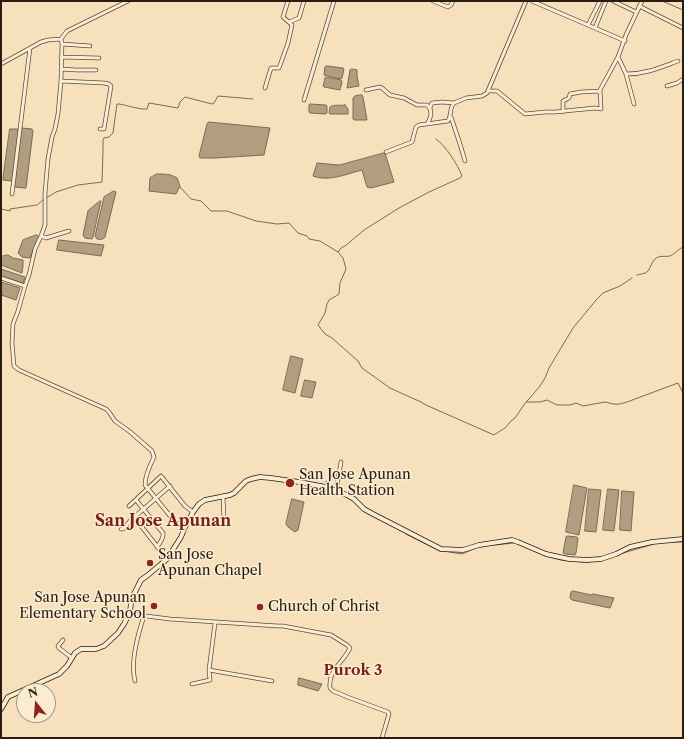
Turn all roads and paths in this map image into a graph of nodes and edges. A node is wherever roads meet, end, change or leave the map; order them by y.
1 (128, 1) edge
2 (288, 1) edge
3 (304, 1) edge
4 (334, 1) edge
5 (433, 1) edge
6 (453, 1) edge
7 (526, 1) edge
8 (532, 1) edge
9 (600, 1) edge
10 (606, 1) edge
11 (613, 1) edge
12 (642, 1) edge
13 (639, 6) junction
14 (636, 12) junction
15 (289, 22) junction
16 (588, 25) junction
17 (595, 28) junction
18 (683, 28) edge
19 (61, 39) junction
20 (625, 41) junction
21 (62, 44) junction
22 (90, 46) dead end
23 (30, 48) junction
24 (61, 57) junction
25 (618, 57) junction
26 (99, 58) dead end
27 (678, 61) dead end
28 (1, 64) edge
29 (60, 69) junction
30 (96, 70) dead end
31 (626, 74) junction
32 (683, 79) edge
33 (61, 81) junction
34 (667, 86) dead end
35 (265, 88) dead end
36 (366, 90) dead end
37 (488, 91) junction
38 (600, 91) junction
39 (304, 100) dead end
40 (454, 103) junction
41 (634, 104) dead end
42 (430, 109) junction
43 (563, 112) junction
44 (450, 116) junction
45 (428, 123) junction
46 (100, 129) dead end
47 (386, 152) dead end
48 (465, 161) dead end
49 (12, 194) dead end
50 (69, 231) dead end
51 (41, 236) junction
52 (1, 278) edge
53 (24, 286) junction
54 (341, 462) dead end
55 (170, 486) junction
56 (148, 489) junction
57 (336, 491) junction
58 (223, 496) junction
59 (156, 498) junction
60 (136, 500) junction
61 (129, 506) dead end
62 (144, 509) junction
63 (194, 512) junction
64 (134, 517) junction
65 (224, 520) dead end
66 (185, 527) junction
67 (121, 529) dead end
68 (683, 539) edge
69 (157, 547) junction
70 (167, 559) junction
71 (130, 612) junction
72 (144, 616) junction
73 (215, 623) junction
74 (63, 640) dead end
75 (72, 658) junction
76 (209, 670) junction
77 (135, 681) dead end
78 (272, 681) dead end
79 (192, 684) dead end
80 (1, 709) edge
81 (382, 738) edge

1 - 19 street
2 - 15 street
3 - 15 street
4 - 39 street
5 - 6 street
7 - 37 street
8 - 16 street
9 - 16 street
10 - 17 street
11 - 14 street
12 - 13 street
13 - 14 street
13 - 18 street
14 - 20 street
15 - 35 street
16 - 17 street
17 - 20 street
19 - 21 street
19 - 23 street
20 - 25 street
21 - 22 street
21 - 24 street
23 - 28 street
23 - 49 street
24 - 26 street
24 - 29 street
25 - 31 street
25 - 38 street
27 - 31 street
29 - 30 street
29 - 33 street
31 - 41 street
32 - 34 street
33 - 46 street
33 - 51 street
36 - 42 street
37 - 40 street
37 - 43 street
38 - 43 street
38 - 43 street
40 - 42 street
40 - 44 street
42 - 45 street
44 - 45 street
44 - 48 street
45 - 47 street
50 - 51 street
51 - 53 street
52 - 53 street
53 - 56 street
54 - 57 street
55 - 56 street
55 - 59 street
55 - 63 street
56 - 59 street
56 - 60 street
57 - 58 street
57 - 68 street
58 - 63 street
58 - 65 street
59 - 62 street
59 - 66 street
60 - 61 street
60 - 62 street
62 - 64 street
62 - 69 street
63 - 66 street
64 - 67 street
64 - 69 street
66 - 70 street
69 - 70 street
70 - 71 street
71 - 72 street
71 - 75 street
72 - 73 street
72 - 77 street
73 - 76 street
73 - 81 street
74 - 75 street
75 - 80 street
76 - 78 street
76 - 79 street

